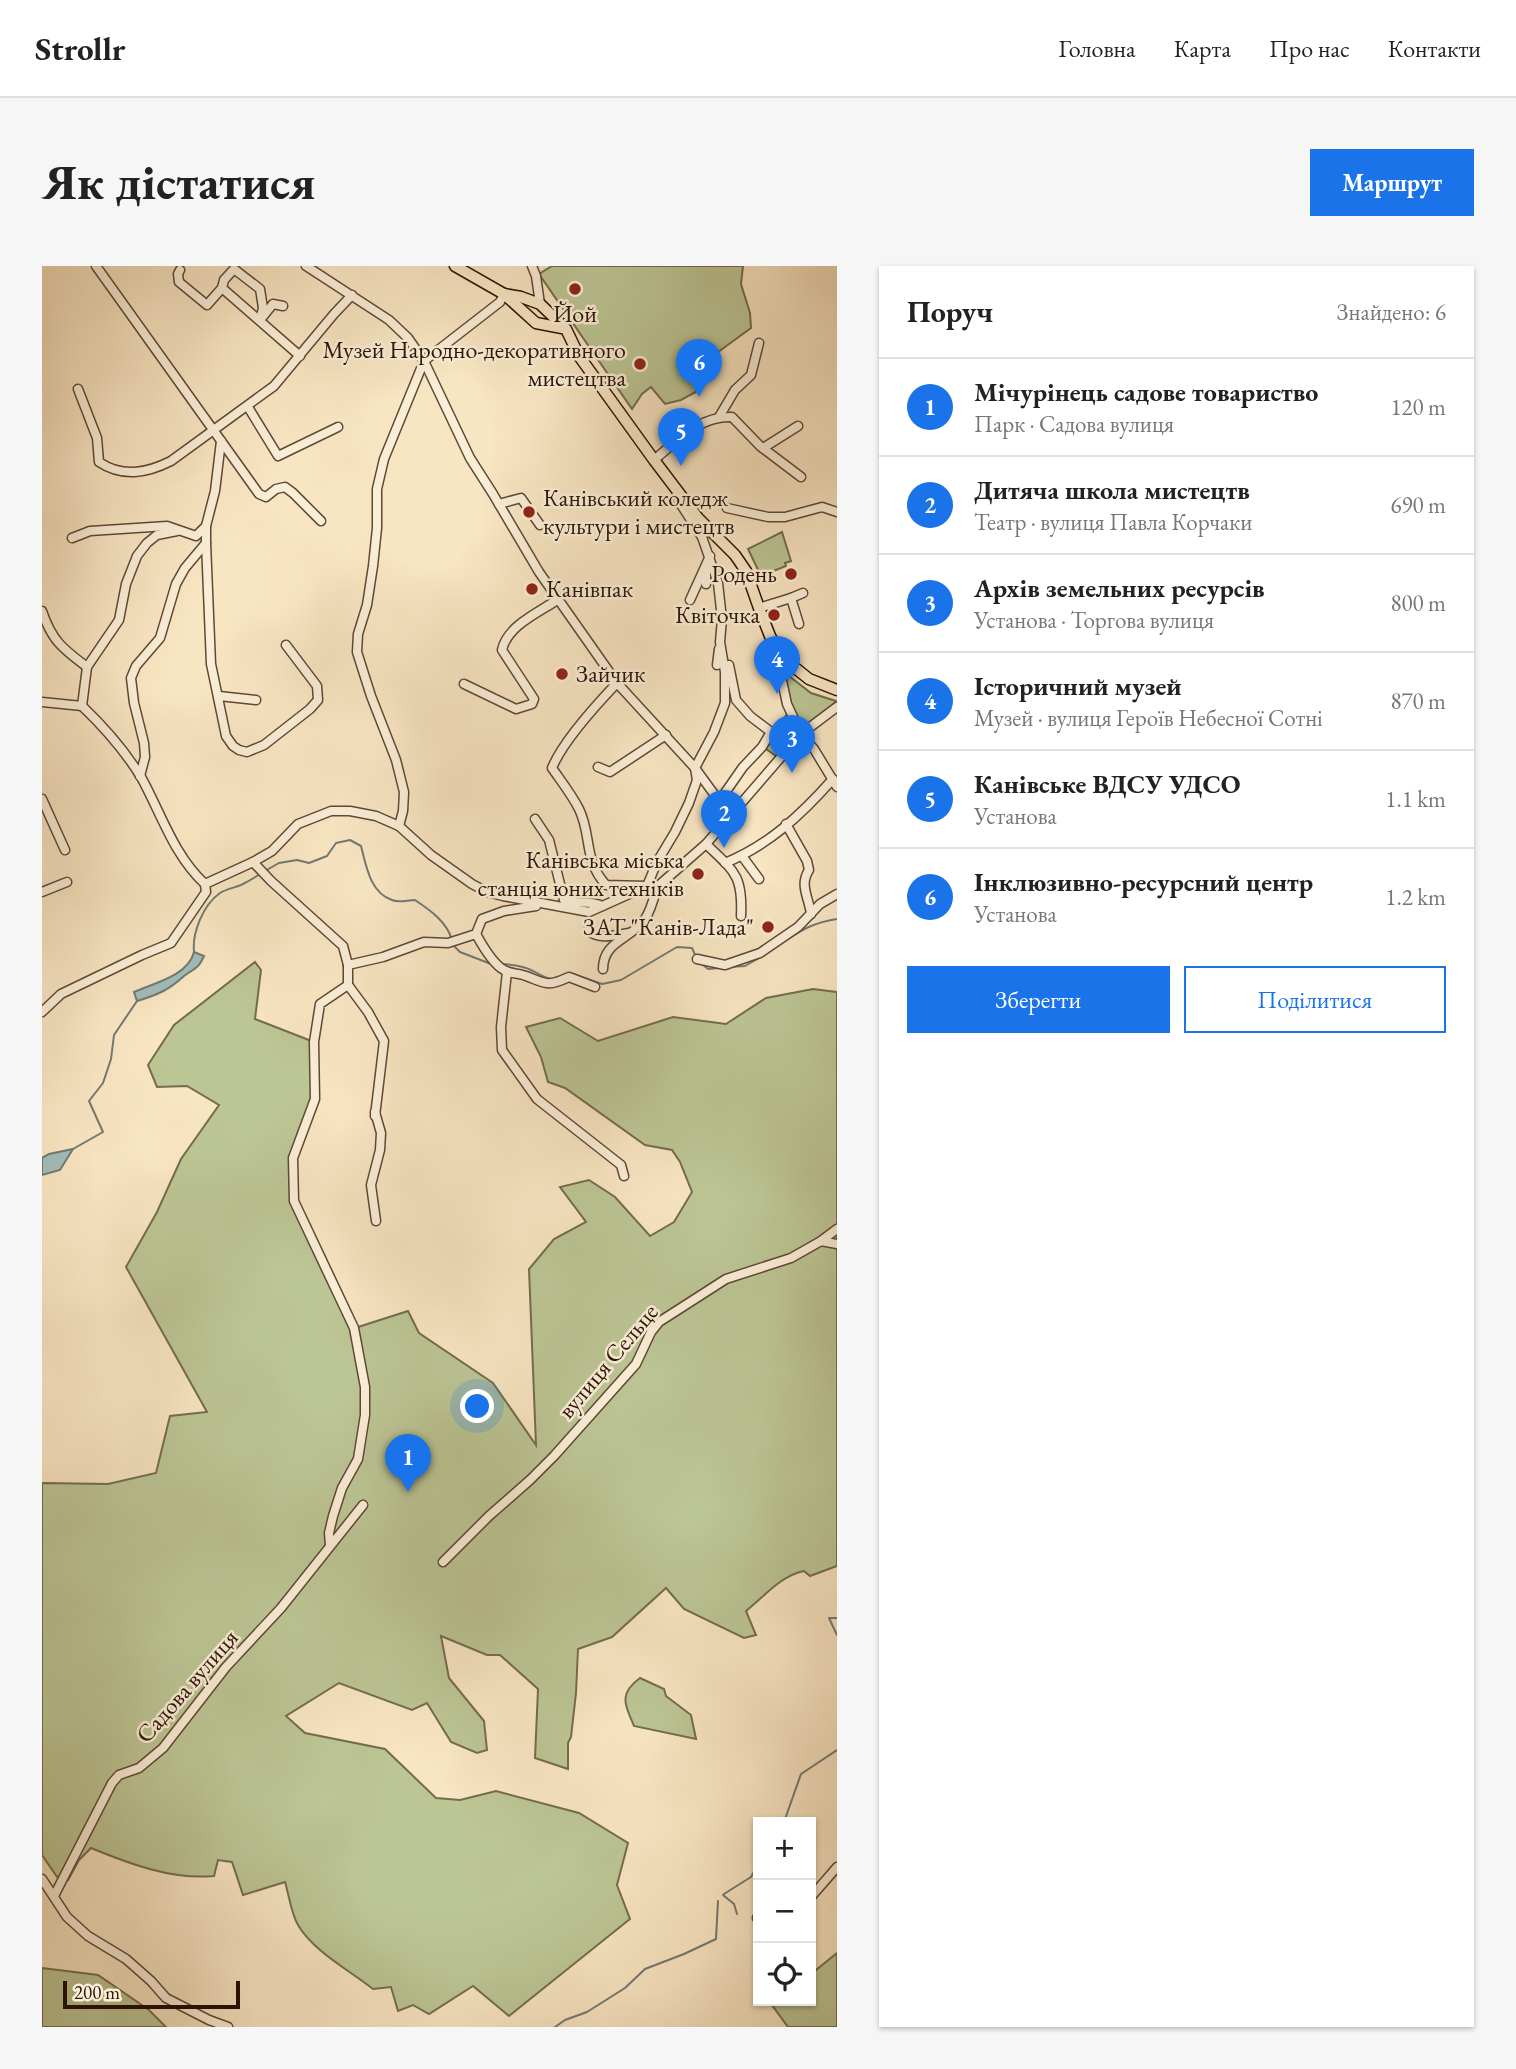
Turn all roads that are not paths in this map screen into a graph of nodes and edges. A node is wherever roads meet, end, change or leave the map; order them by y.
1 (96, 266) edge
2 (306, 266) edge
3 (455, 266) edge
4 (532, 266) edge
5 (180, 270) dead end
6 (222, 288) junction
7 (504, 294) junction
8 (352, 295) junction
9 (540, 304) junction
10 (283, 306) dead end
11 (260, 320) junction
12 (562, 328) junction
13 (760, 343) dead end
14 (300, 356) junction
15 (424, 360) junction
16 (78, 389) dead end
17 (248, 407) junction
18 (719, 417) junction
19 (798, 426) dead end
20 (338, 427) dead end
21 (213, 430) junction
22 (221, 441) junction
23 (763, 448) junction
24 (654, 460) junction
25 (801, 477) dead end
26 (677, 491) junction
27 (499, 503) junction
28 (727, 508) dead end
29 (837, 512) edge
30 (321, 521) dead end
31 (540, 525) dead end
32 (206, 526) junction
33 (177, 531) junction
34 (72, 538) dead end
35 (206, 543) junction
36 (710, 555) junction
37 (706, 565) junction
38 (706, 584) dead end
39 (803, 593) dead end
40 (791, 598) junction
41 (690, 600) dead end
42 (554, 602) dead end
43 (759, 608) junction
44 (42, 611) edge
45 (799, 624) dead end
46 (721, 638) junction
47 (286, 645) dead end
48 (777, 648) junction
49 (717, 665) dead end
50 (87, 667) junction
51 (617, 683) junction
52 (464, 684) dead end
53 (837, 690) edge
54 (219, 696) junction
55 (256, 700) dead end
56 (42, 702) edge
57 (82, 706) junction
58 (837, 707) edge
59 (227, 723) dead end
60 (801, 734) junction
61 (666, 735) junction
62 (598, 767) dead end
63 (695, 768) junction
64 (140, 776) junction
65 (835, 783) edge
66 (42, 799) edge
67 (720, 800) junction
68 (730, 816) junction
69 (536, 819) dead end
70 (786, 824) junction
71 (400, 826) junction
72 (706, 844) junction
73 (65, 850) dead end
74 (742, 856) junction
75 (253, 862) junction
76 (725, 863) junction
77 (759, 879) dead end
78 (66, 882) dead end
79 (205, 884) junction
80 (647, 886) junction
81 (657, 887) junction
82 (42, 890) edge
83 (837, 894) edge
84 (542, 905) junction
85 (602, 906) junction
86 (811, 914) junction
87 (741, 916) dead end
88 (588, 932) dead end
89 (632, 932) junction
90 (476, 934) junction
91 (697, 959) dead end
92 (348, 965) junction
93 (603, 969) dead end
94 (507, 972) junction
95 (348, 985) junction
96 (595, 988) dead end
97 (42, 1012) edge
98 (624, 1176) dead end
99 (376, 1221) dead end
100 (837, 1229) edge
101 (821, 1241) junction
102 (837, 1244) edge
103 (363, 1505) dead end
104 (330, 1545) junction
105 (443, 1562) dead end
106 (837, 1867) edge
107 (42, 1879) edge
108 (816, 1890) edge
109 (54, 1896) junction
110 (228, 2027) edge

1 - 21 street
2 - 8 street
3 - 7 main road
4 - 9 street
5 - 6 street
6 - 11 street
6 - 11 street
7 - 9 main road
7 - 12 main road
7 - 15 street
8 - 14 street
8 - 15 street
9 - 12 main road
10 - 11 street
11 - 14 street
12 - 24 main road
13 - 18 street
14 - 17 street
15 - 27 street
15 - 71 street
16 - 21 street
17 - 20 street
17 - 21 street
18 - 23 street
18 - 24 street
19 - 23 street
21 - 22 street
22 - 30 street
22 - 32 street
23 - 25 street
24 - 26 main road
26 - 36 street
26 - 43 main road
27 - 31 street
27 - 51 street
28 - 29 street
32 - 33 street
32 - 35 street
33 - 34 street
33 - 50 street
35 - 54 street
35 - 64 street
36 - 37 street
36 - 46 street
37 - 38 street
37 - 41 street
39 - 40 street
40 - 43 street
40 - 45 street
42 - 52 street
43 - 48 main road
44 - 50 street
46 - 49 street
46 - 63 street
46 - 67 street
47 - 54 street
48 - 53 main road
48 - 60 street
50 - 57 street
51 - 61 street
51 - 80 street
54 - 55 street
54 - 59 street
56 - 57 street
57 - 64 street
58 - 60 street
60 - 65 street
60 - 68 street
61 - 62 street
61 - 63 street
63 - 67 street
63 - 80 street
64 - 79 street
65 - 70 street
66 - 73 street
67 - 68 street
68 - 72 street
69 - 85 street
70 - 74 street
70 - 86 street
71 - 75 street
71 - 84 street
72 - 76 street
72 - 81 street
74 - 76 street
74 - 77 street
75 - 79 street
75 - 92 street
76 - 87 street
78 - 82 street
79 - 97 street
80 - 81 street
80 - 85 street
81 - 89 street
83 - 86 street
84 - 85 street
84 - 90 street
86 - 91 street
88 - 89 street
89 - 93 street
90 - 92 street
90 - 94 street
92 - 95 street
94 - 96 street
94 - 98 street
95 - 99 street
95 - 104 street
100 - 101 street, вулиця Сельце
101 - 102 street
101 - 105 street, вулиця Сельце
103 - 104 street, Садова вулиця
104 - 109 street, Садова вулиця
106 - 108 street
107 - 109 street
109 - 110 street

